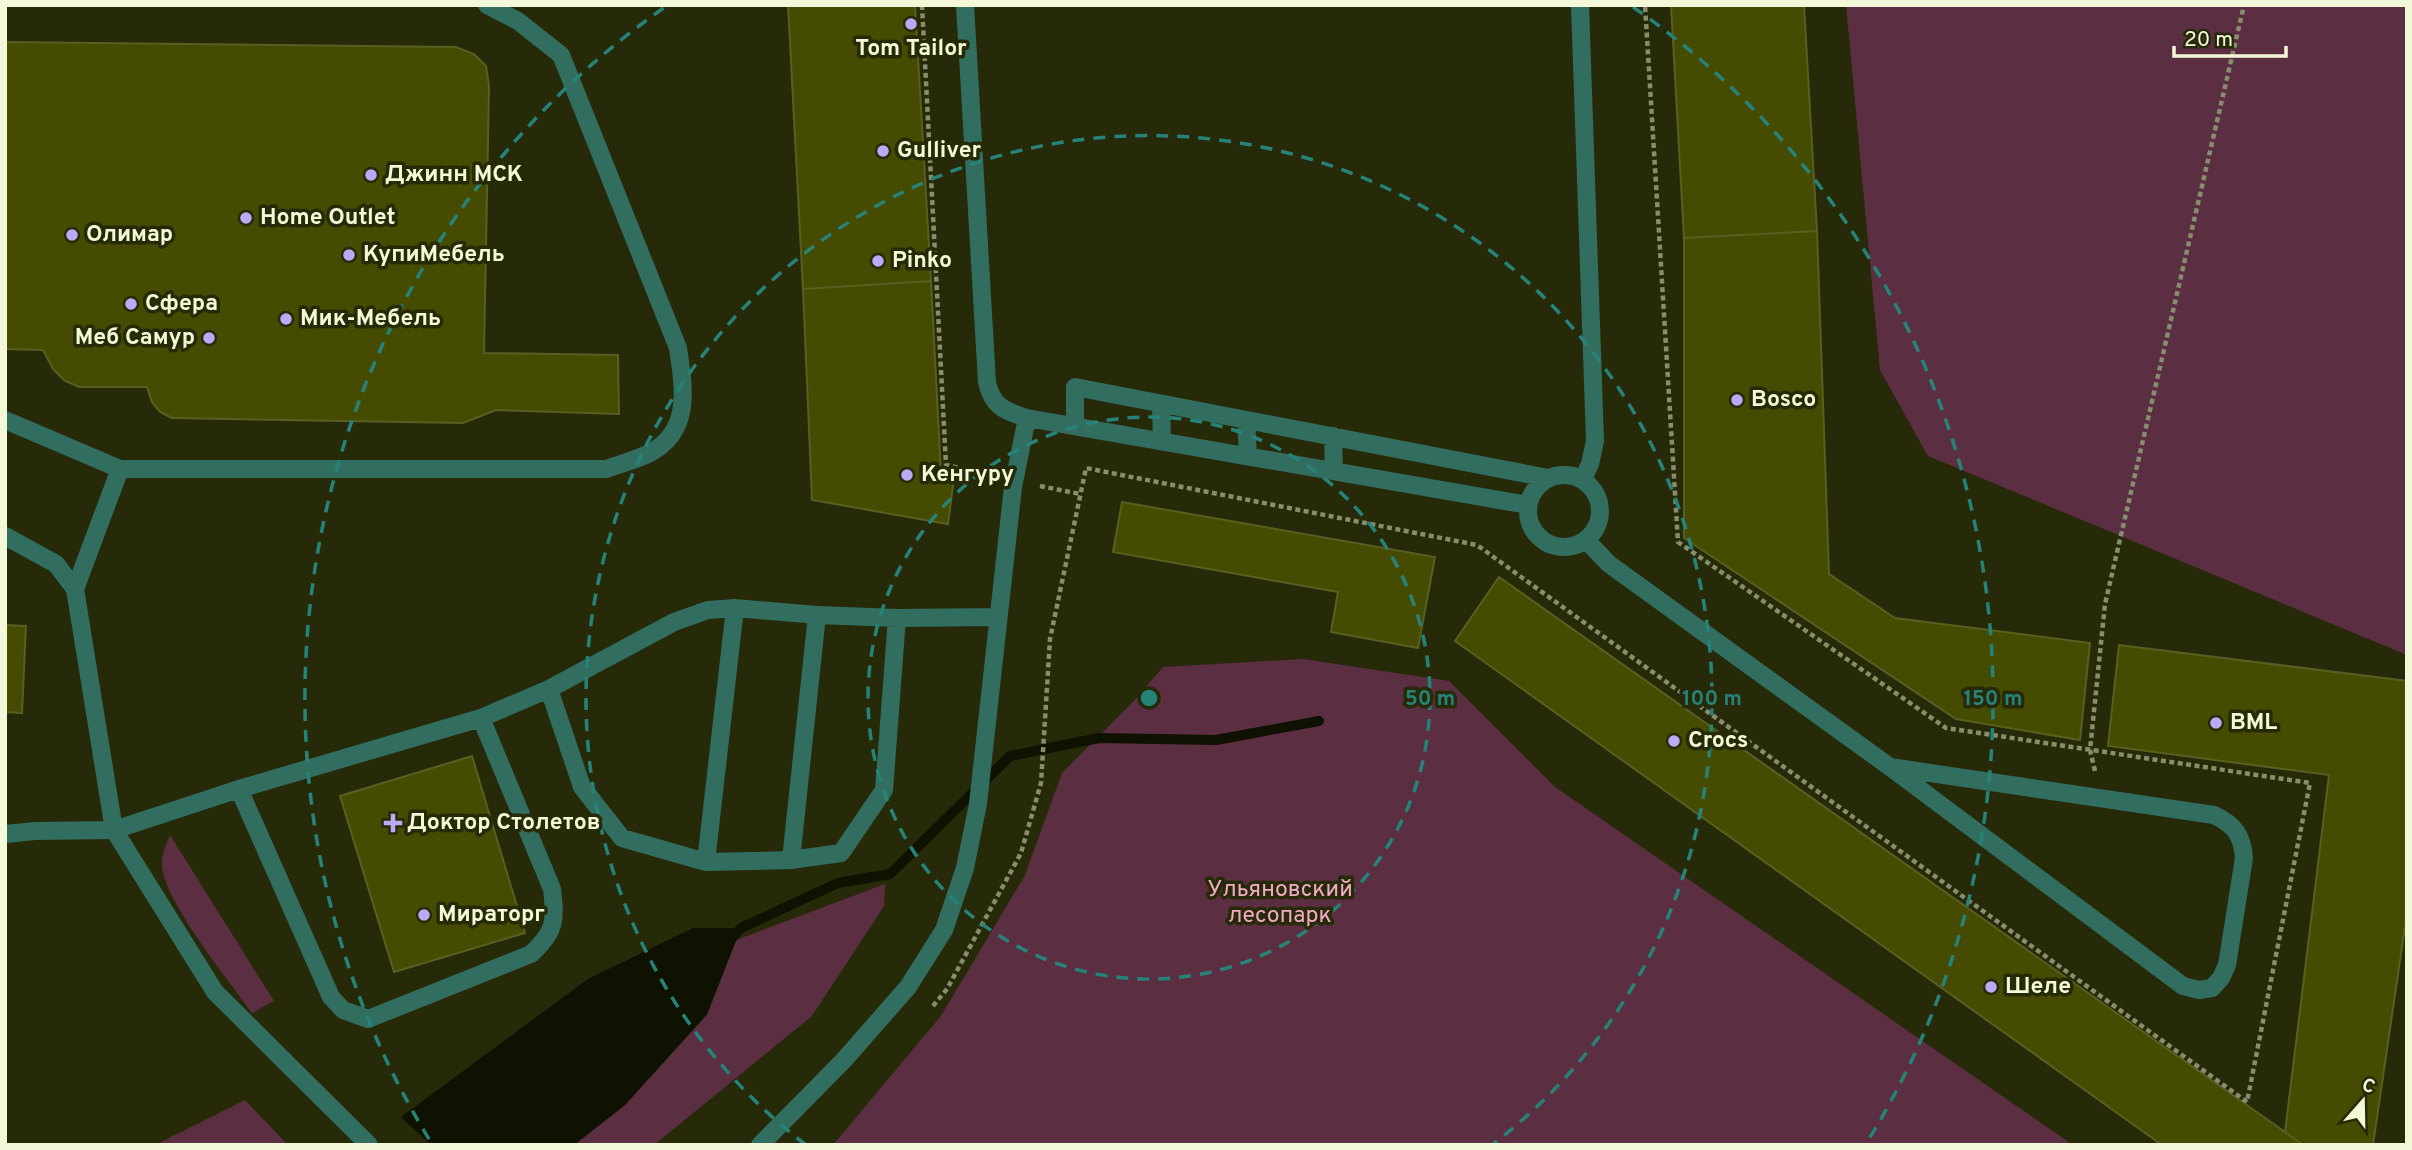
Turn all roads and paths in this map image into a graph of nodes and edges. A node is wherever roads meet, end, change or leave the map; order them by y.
1 (488, 5) edge
2 (965, 5) edge
3 (1580, 5) edge
4 (1645, 5) edge
5 (2244, 5) edge
6 (1161, 404) junction
7 (1027, 418) junction
8 (5, 420) edge
9 (1246, 420) junction
10 (1075, 425) junction
11 (1333, 436) junction
12 (1163, 440) junction
13 (1426, 454) junction
14 (1248, 456) junction
15 (120, 469) junction
16 (1508, 470) junction
17 (1334, 471) junction
18 (1548, 478) junction
19 (1583, 479) junction
20 (1427, 488) junction
21 (1508, 502) junction
22 (1528, 505) junction
23 (5, 536) edge
24 (1586, 540) junction
25 (75, 589) junction
26 (736, 608) junction
27 (817, 615) junction
28 (999, 617) junction
29 (897, 618) junction
30 (549, 689) junction
31 (481, 718) junction
32 (2090, 750) junction
33 (1890, 767) junction
34 (239, 789) junction
35 (114, 830) junction
36 (5, 834) edge
37 (791, 860) junction
38 (706, 862) junction
39 (931, 1008) dead end
40 (369, 1145) edge
41 (760, 1145) edge

1 - 15 street
2 - 7 street
3 - 19 street
4 - 32 path
5 - 32 path
6 - 9 street
6 - 10 street
6 - 12 street
7 - 10 street
7 - 28 street
8 - 15 street
9 - 11 street
9 - 14 street
10 - 12 street
11 - 13 street
11 - 17 street
12 - 14 street
13 - 16 street
13 - 20 street
14 - 17 street
15 - 25 street
16 - 18 street
16 - 21 street
17 - 20 street
18 - 19 street
18 - 22 street
19 - 24 street
20 - 21 street
21 - 22 street
22 - 24 street
23 - 25 street
24 - 33 street
25 - 35 street
26 - 27 street
26 - 30 street
26 - 38 street
27 - 29 street
27 - 37 street
28 - 29 street
28 - 41 street
29 - 37 street
30 - 31 street
30 - 38 street
31 - 34 street
31 - 34 street
32 - 39 path
33 - 33 street
34 - 35 street
35 - 36 street
35 - 40 street
37 - 38 street

